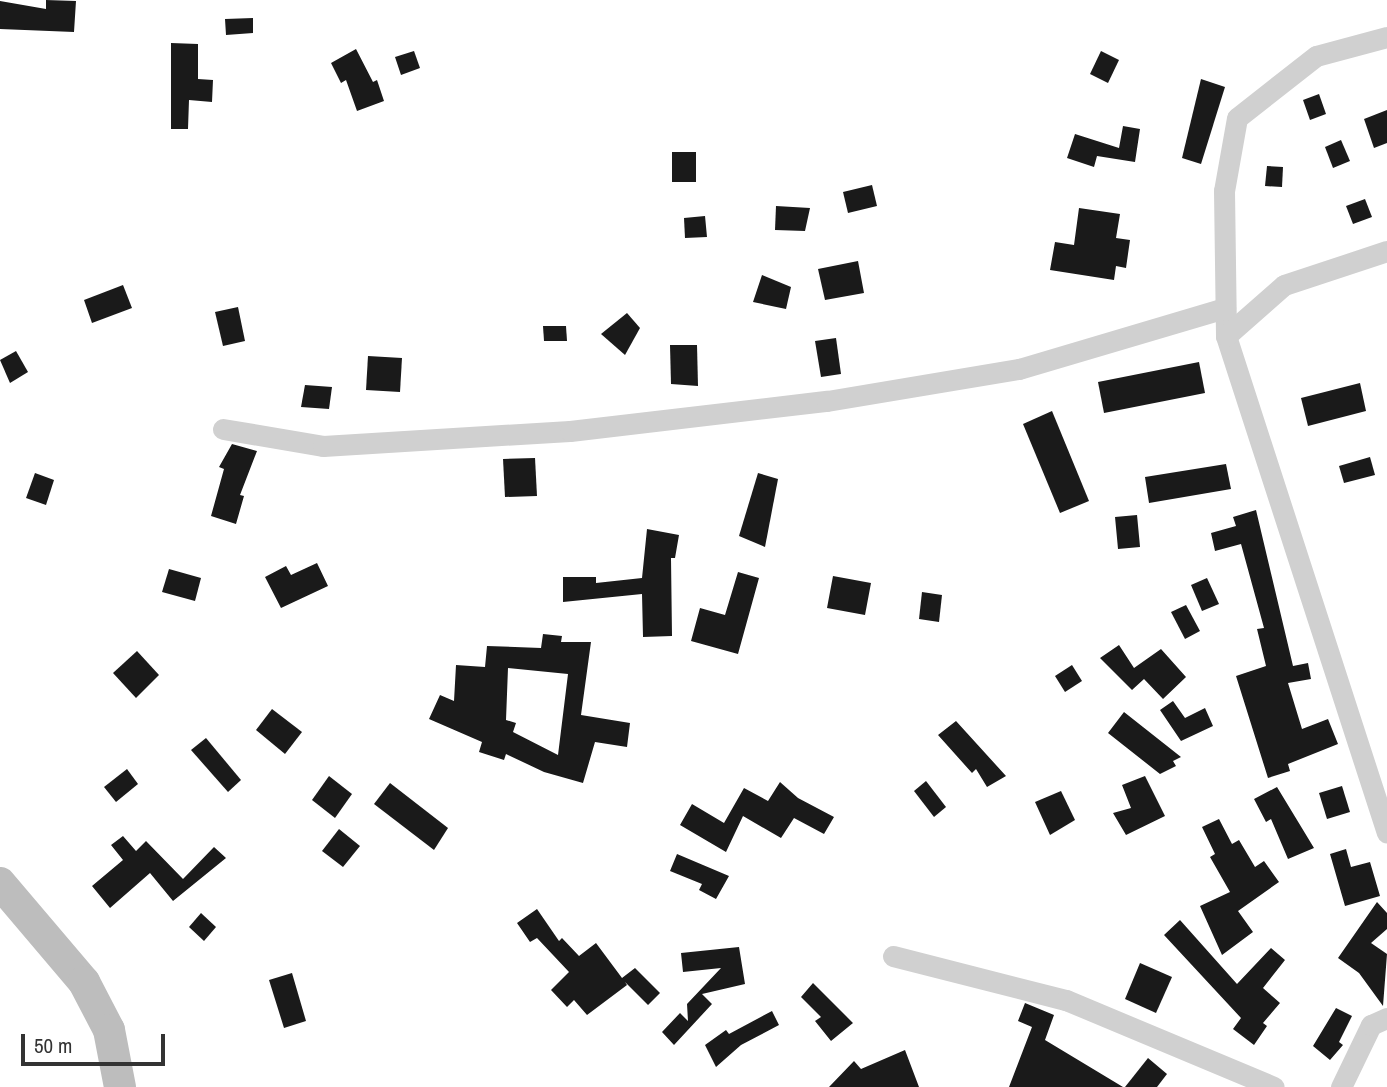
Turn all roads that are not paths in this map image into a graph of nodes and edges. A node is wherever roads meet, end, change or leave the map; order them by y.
1 (1387, 37) edge
2 (1387, 251) edge
3 (1224, 308) junction
4 (1226, 336) junction
5 (223, 429) dead end
6 (1387, 833) edge
7 (0, 883) edge
8 (893, 956) dead end
9 (1387, 1018) edge
10 (120, 1087) edge
11 (1274, 1087) edge
12 (1341, 1087) edge

1 - 3 street
2 - 4 street
3 - 4 street
3 - 5 street
4 - 6 street
7 - 10 street
8 - 11 street
9 - 12 street

